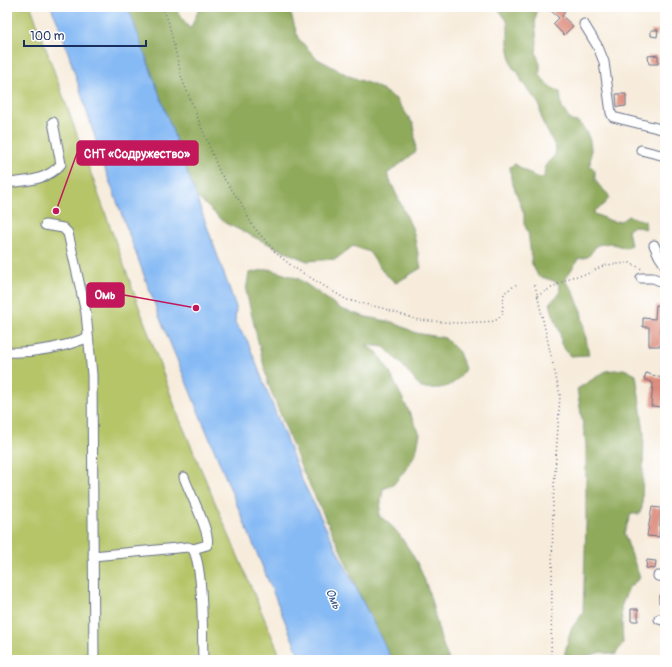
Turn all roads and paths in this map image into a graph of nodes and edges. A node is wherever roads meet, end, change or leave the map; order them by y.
1 (162, 7) edge
2 (584, 24) dead end
3 (53, 122) dead end
4 (665, 130) edge
5 (641, 150) dead end
6 (665, 156) edge
7 (7, 183) edge
8 (45, 225) dead end
9 (654, 245) dead end
10 (665, 265) edge
11 (641, 278) dead end
12 (653, 278) junction
13 (665, 282) edge
14 (518, 284) dead end
15 (535, 285) dead end
16 (537, 296) junction
17 (87, 338) junction
18 (7, 352) edge
19 (184, 477) dead end
20 (193, 549) junction
21 (93, 556) junction
22 (94, 660) edge
23 (203, 660) edge
24 (551, 660) edge

1 - 14 path
2 - 4 street
3 - 7 street
5 - 6 street
8 - 17 street
9 - 10 street
11 - 12 street
12 - 13 street
12 - 16 path
15 - 16 path
16 - 24 path
17 - 18 street
17 - 21 street
19 - 20 street
20 - 21 street
20 - 23 street
21 - 22 street

